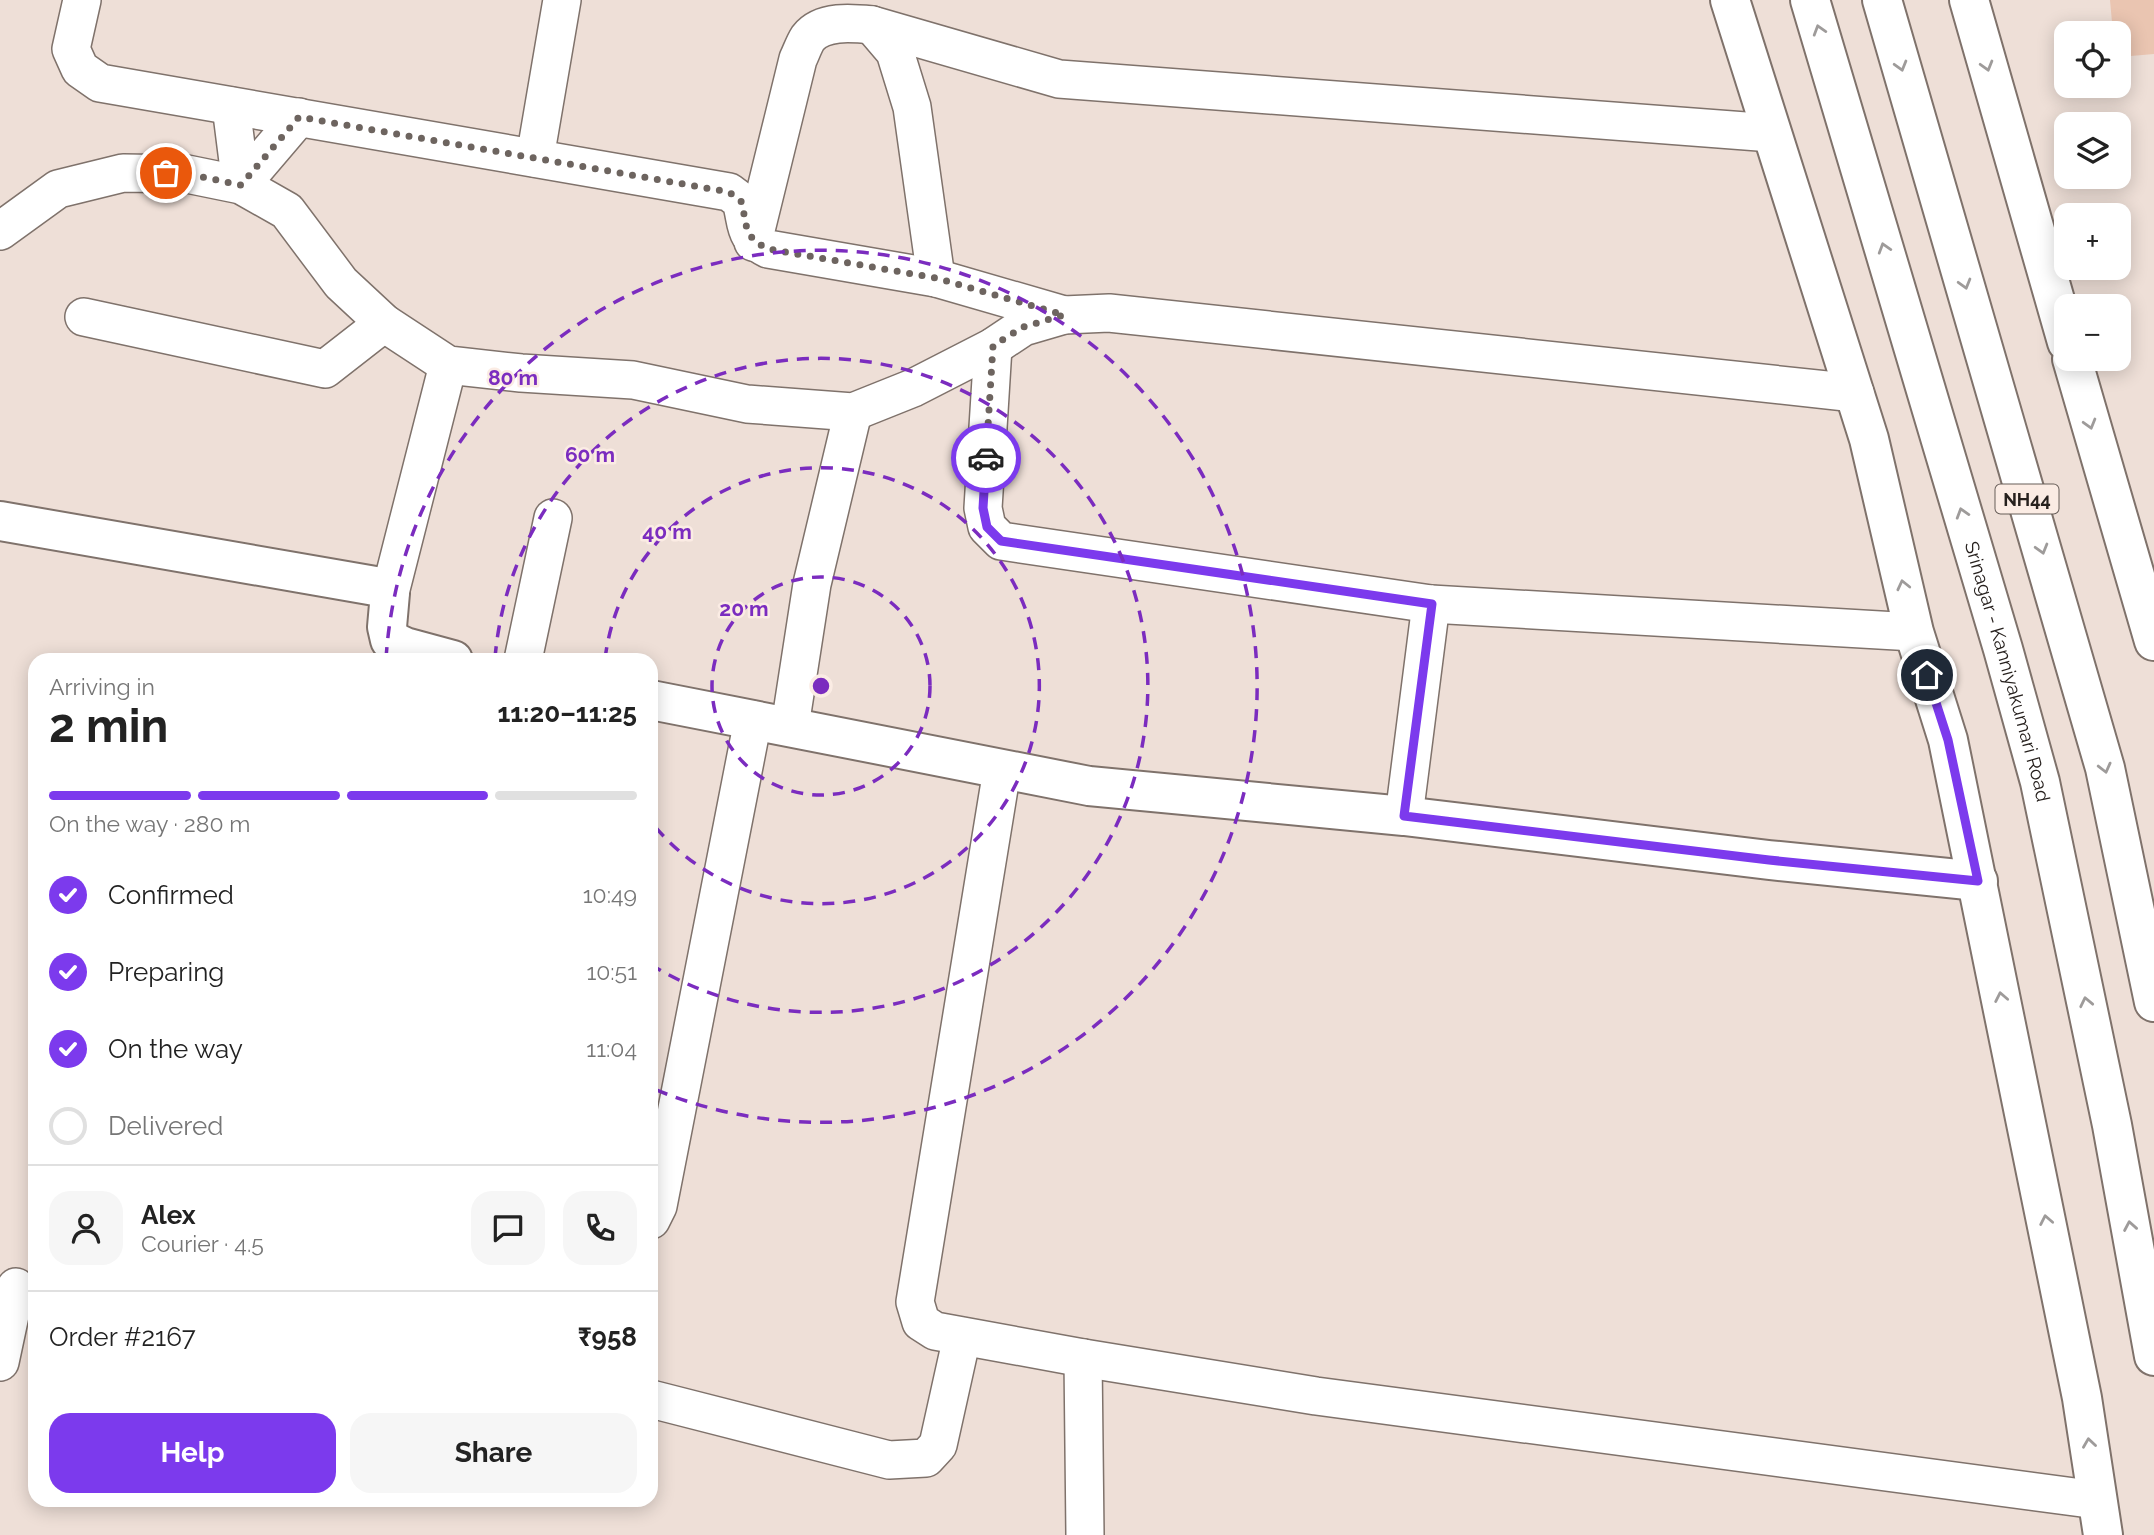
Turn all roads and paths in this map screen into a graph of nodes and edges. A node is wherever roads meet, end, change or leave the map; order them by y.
1 (82, 0) edge
2 (562, 0) edge
3 (1730, 0) edge
4 (1810, 0) edge
5 (1882, 0) edge
6 (1969, 0) edge
7 (872, 25) junction
8 (231, 106) junction
9 (299, 117) junction
10 (1772, 132) junction
11 (536, 158) junction
12 (241, 185) junction
13 (0, 231) edge
14 (753, 242) junction
15 (936, 278) junction
16 (2054, 297) edge
17 (1064, 315) junction
18 (83, 317) dead end
19 (384, 323) junction
20 (993, 346) junction
21 (448, 365) junction
22 (2075, 371) edge
23 (1855, 393) junction
24 (853, 412) junction
25 (553, 519) dead end
26 (0, 521) edge
27 (390, 593) junction
28 (1432, 604) junction
29 (1914, 632) junction
30 (2154, 641) edge
31 (425, 653) edge
32 (524, 653) edge
33 (658, 701) edge
34 (772, 723) junction
35 (1002, 771) junction
36 (1404, 816) junction
37 (1978, 881) junction
38 (2154, 1002) edge
39 (658, 1206) edge
40 (16, 1287) dead end
41 (962, 1337) junction
42 (2154, 1356) edge
43 (1083, 1358) junction
44 (0, 1362) edge
45 (658, 1401) edge
46 (2100, 1518) edge
47 (1085, 1535) edge

1 - 8 street
2 - 11 street
3 - 10 main road
42 -> 4 main road, Srinagar - Kanniyakumari Road
5 -> 38 main road, NH44
6 -> 16 main road
7 - 10 street
7 - 14 street
7 - 15 street
8 - 9 street
8 - 12 street
9 - 11 street
9 - 12 street
10 - 23 main road
11 - 14 street
12 - 13 street
12 - 19 street
14 - 15 street
15 - 17 street
17 - 20 street
17 - 23 street
18 - 19 street
19 - 21 street
20 - 24 street
20 - 28 street
21 - 24 street
21 - 27 street
22 -> 30 main road
29 -> 23 main road
24 - 34 street
25 - 32 street
26 - 27 main road
27 - 31 main road
28 - 29 street
28 - 36 street
29 - 37 main road
33 - 34 main road
34 - 35 main road
34 - 39 street
35 - 36 main road
35 - 41 street
36 - 37 main road
46 -> 37 main road
40 - 44 street
41 - 43 street
41 - 45 street
43 - 46 street
43 - 47 street

